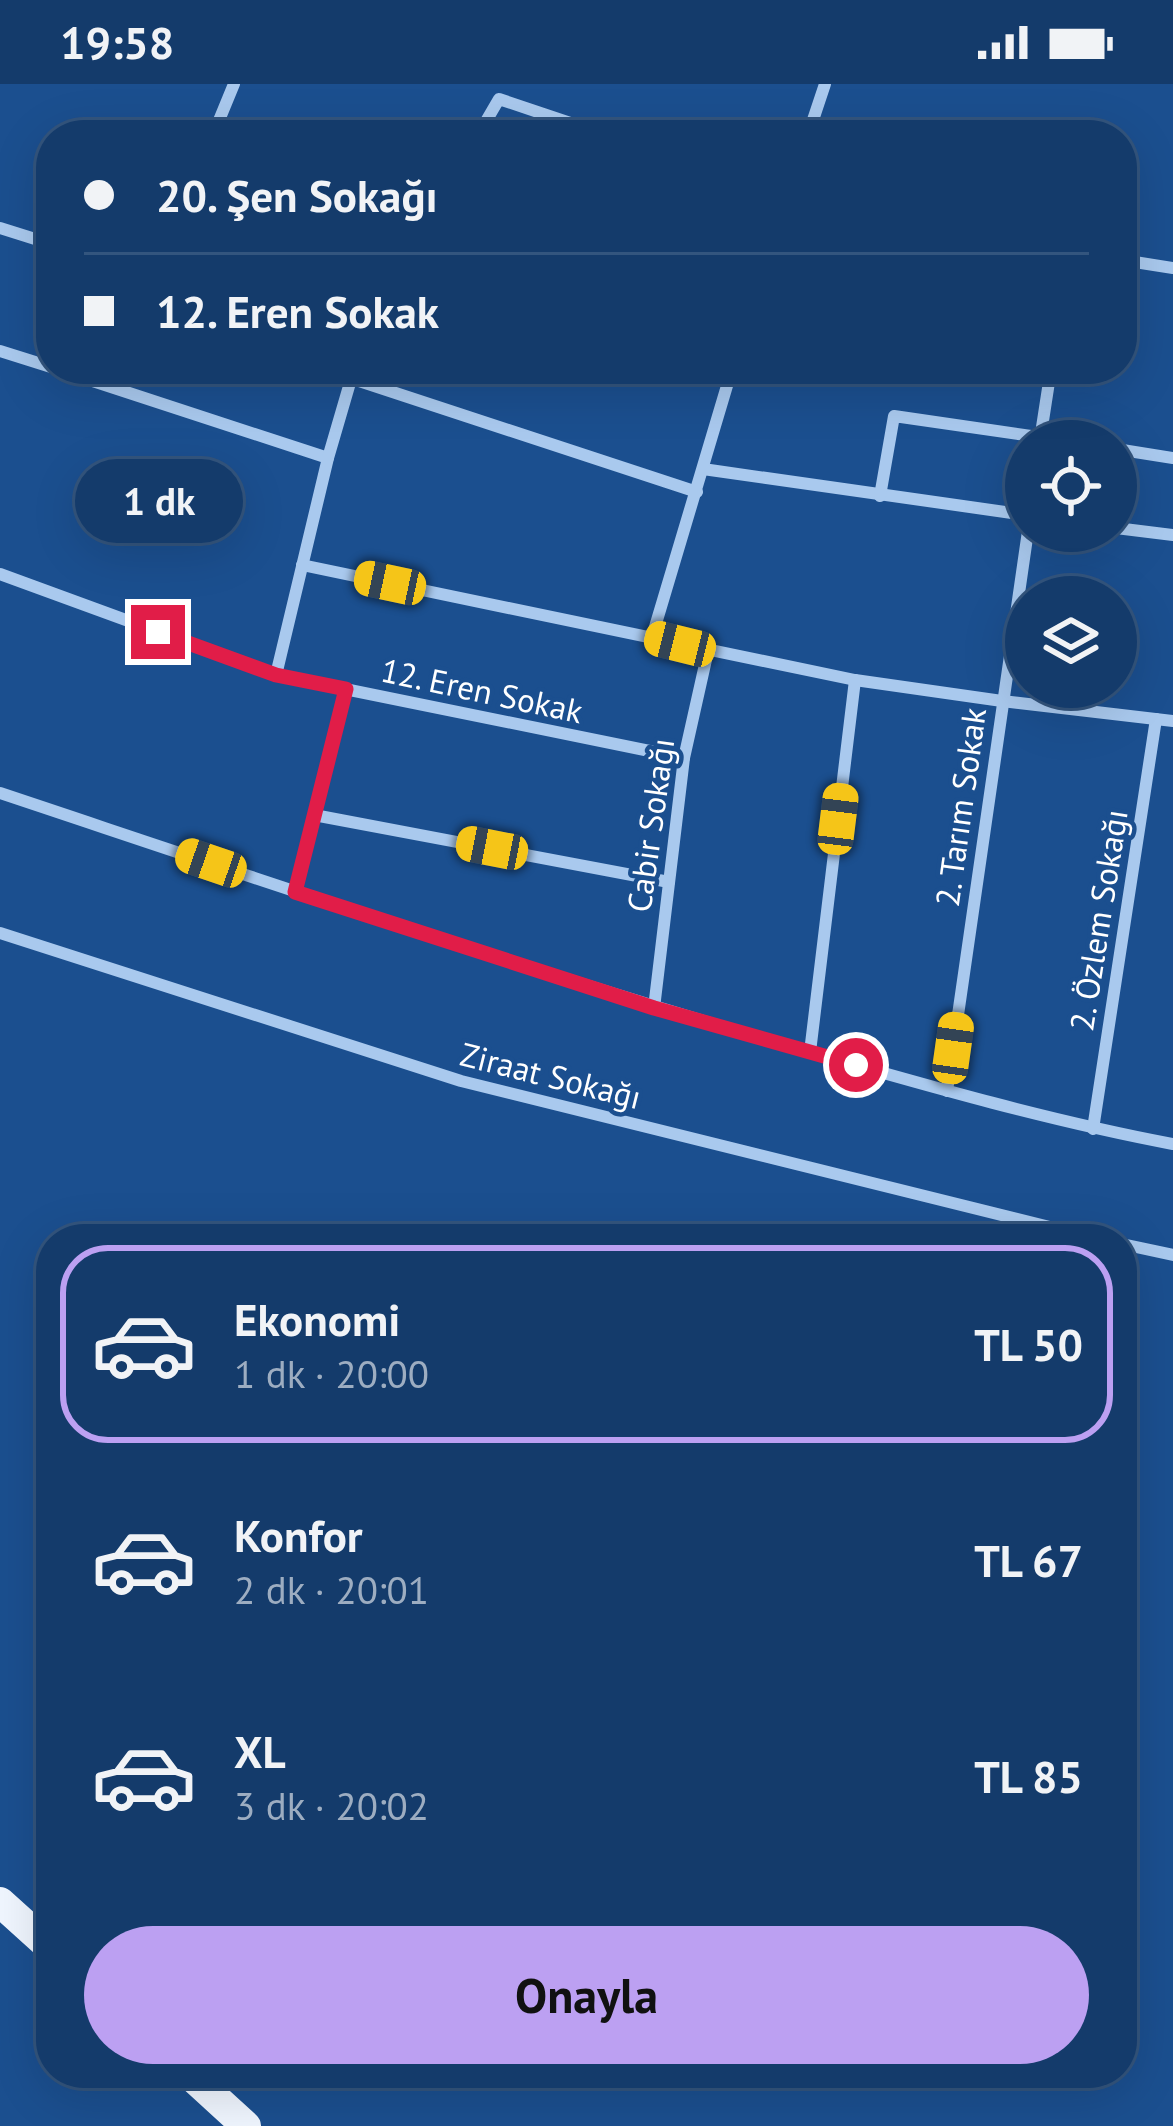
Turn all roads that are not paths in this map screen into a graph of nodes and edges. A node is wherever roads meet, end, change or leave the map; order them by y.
1 (234, 84) edge
2 (825, 84) edge
3 (219, 120) edge
4 (487, 120) edge
5 (561, 120) edge
6 (813, 120) edge
7 (0, 228) edge
8 (36, 239) edge
9 (1137, 262) edge
10 (1173, 268) edge
11 (0, 351) edge
12 (36, 363) edge
13 (102, 384) edge
14 (349, 384) edge
15 (381, 384) edge
16 (728, 384) edge
17 (1049, 384) edge
18 (1043, 420) edge
19 (1005, 434) edge
20 (1137, 452) edge
21 (328, 458) junction
22 (1173, 458) edge
23 (703, 469) junction
24 (697, 492) junction
25 (880, 496) junction
26 (1005, 512) edge
27 (1137, 530) edge
28 (1173, 535) edge
29 (1025, 552) edge
30 (302, 565) junction
31 (0, 574) edge
32 (652, 637) junction
33 (709, 651) junction
34 (276, 675) junction
35 (855, 680) junction
36 (346, 689) junction
37 (1002, 701) junction
38 (1156, 719) junction
39 (1173, 721) edge
40 (684, 758) junction
41 (0, 793) edge
42 (314, 814) junction
43 (669, 882) junction
44 (295, 892) junction
45 (0, 933) edge
46 (654, 1008) junction
47 (810, 1052) junction
48 (947, 1091) junction
49 (1093, 1129) junction
50 (1173, 1144) edge
51 (1037, 1224) edge
52 (1137, 1248) edge
53 (1173, 1256) edge
54 (0, 1902) edge
55 (36, 1934) edge
56 (204, 2088) edge
57 (246, 2126) edge

1 - 3 street
2 - 6 street
4 - 5 street
7 - 8 street
9 - 10 street
11 - 12 street
13 - 21 street
14 - 21 street
15 - 24 street
16 - 23 street
17 - 18 street
19 - 25 street
20 - 22 street
21 - 30 street
23 - 24 street
23 - 25 street
24 - 32 street
25 - 26 street
27 - 28 street
29 - 37 street, 2. Tarım Sokak
30 - 32 street
30 - 34 street
31 - 34 street, 12. Eren Sokak
32 - 33 street
33 - 35 street
33 - 40 street, Cabir Sokağı
34 - 36 street, 12. Eren Sokak
35 - 37 street
35 - 47 street
36 - 40 street, 12. Eren Sokak
36 - 42 street
37 - 38 street
37 - 48 street, 2. Tarım Sokak
38 - 39 street
38 - 49 street, 2. Özlem Sokağı
40 - 43 street, Cabir Sokağı
41 - 44 street
42 - 43 street
42 - 44 street
43 - 46 street, Cabir Sokağı
44 - 46 street
45 - 51 street, Ziraat Sokağı
46 - 47 street
47 - 48 street
48 - 49 street
49 - 50 street
52 - 53 street
54 - 55 main road
56 - 57 main road

